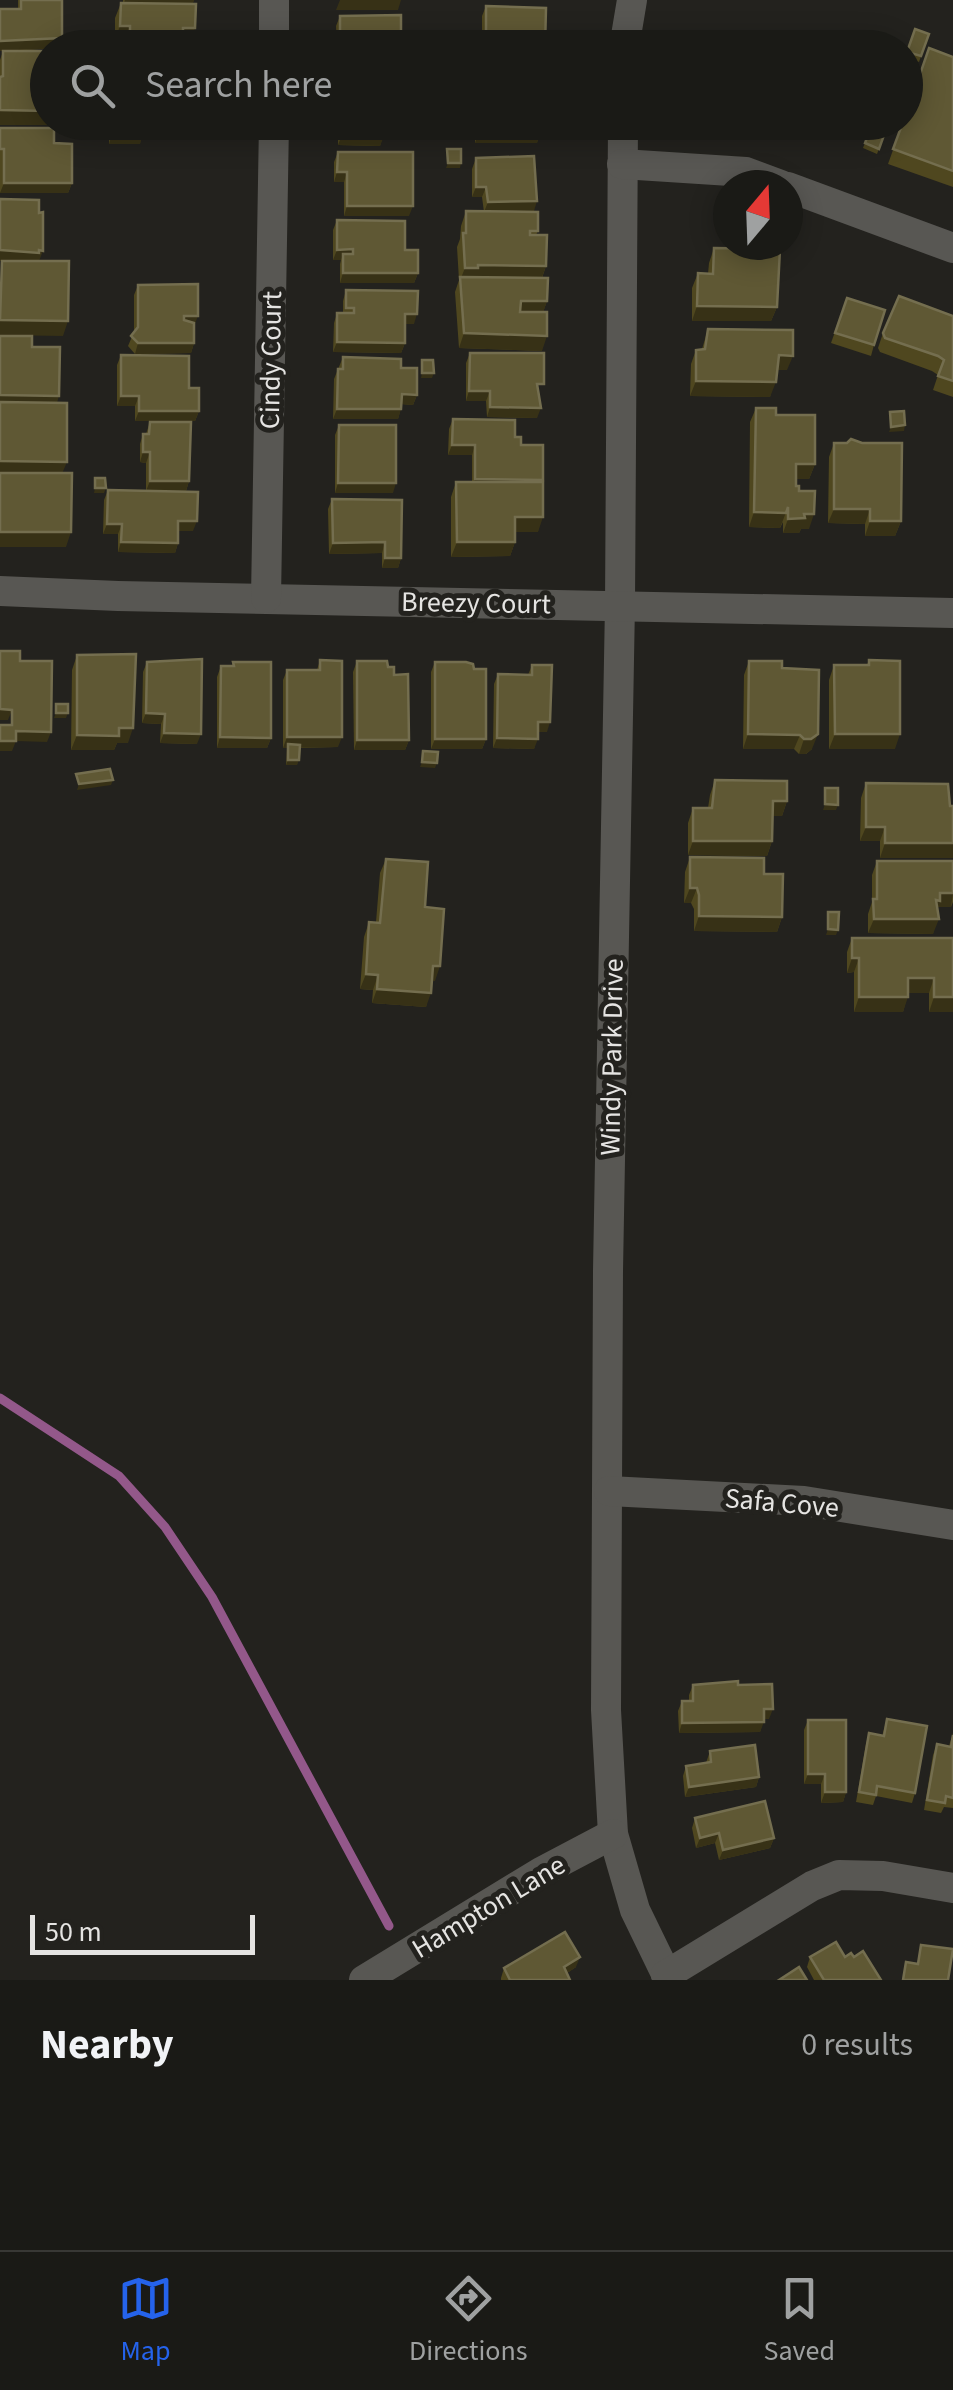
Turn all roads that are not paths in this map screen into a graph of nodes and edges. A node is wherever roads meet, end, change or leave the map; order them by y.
1 (274, 0) edge
2 (632, 0) edge
3 (274, 30) edge
4 (627, 30) edge
5 (274, 140) edge
6 (623, 140) edge
7 (622, 164) junction
8 (715, 170) edge
9 (803, 193) edge
10 (953, 248) edge
11 (0, 591) edge
12 (266, 598) junction
13 (620, 604) junction
14 (953, 613) edge
15 (609, 1491) junction
16 (953, 1525) edge
17 (614, 1834) junction
18 (953, 1888) edge
19 (668, 1978) edge
20 (364, 1980) edge

1 - 3 street
2 - 4 street
5 - 12 street, Cindy Court
6 - 7 street, Windy Park Drive
7 - 8 street
7 - 13 street, Windy Park Drive
9 - 10 street
11 - 12 street, Breezy Court
12 - 13 street, Breezy Court
13 - 14 street, Breezy Court
13 - 15 street, Windy Park Drive
15 - 16 street, Safa Cove
15 - 17 street, Windy Park Drive
17 - 19 street, Windy Park Drive
17 - 20 street, Hampton Lane
18 - 19 street

